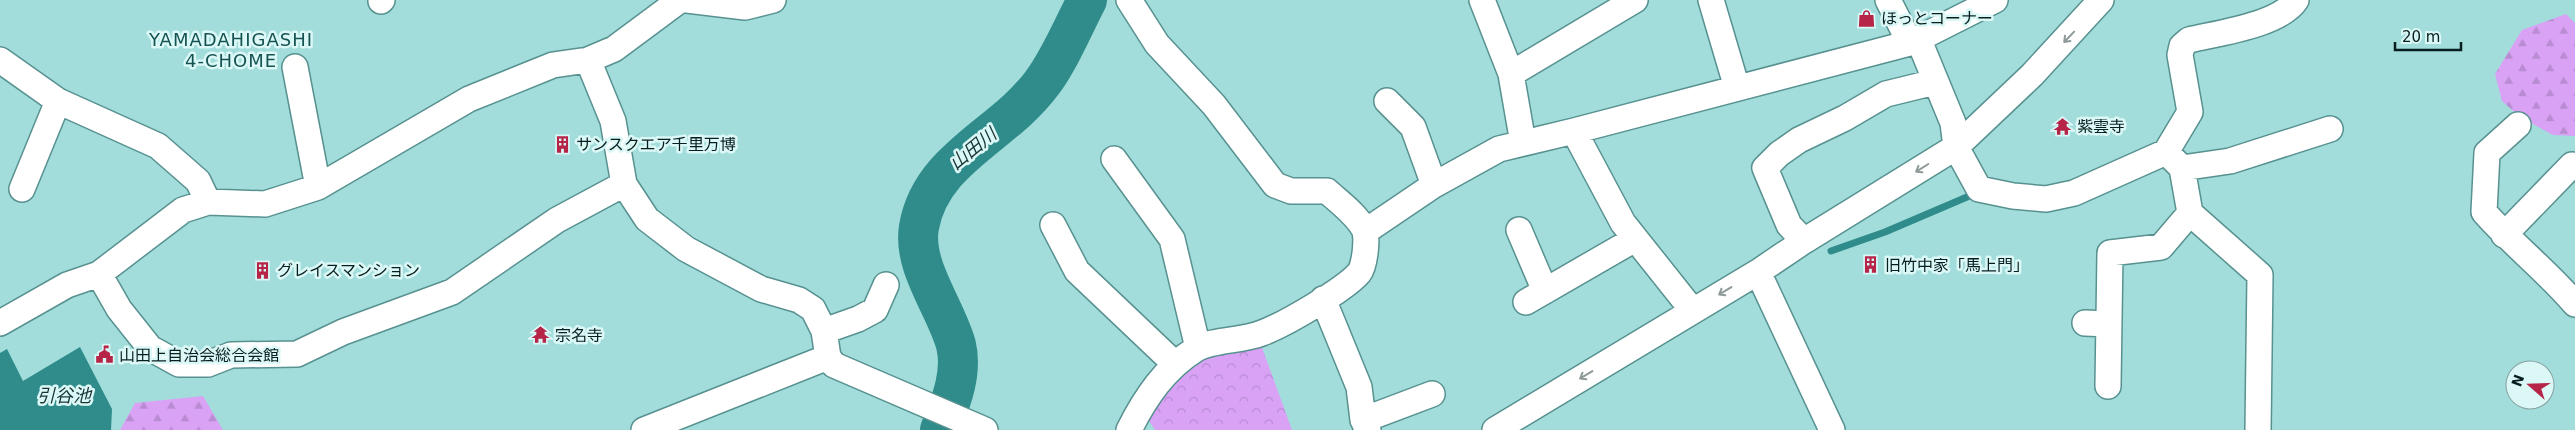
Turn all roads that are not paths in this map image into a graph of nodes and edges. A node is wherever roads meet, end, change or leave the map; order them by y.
1 (680, 0) edge
2 (687, 0) edge
3 (773, 0) edge
4 (1129, 0) edge
5 (1482, 0) edge
6 (1635, 0) edge
7 (1711, 0) edge
8 (1888, 0) edge
9 (1995, 0) edge
10 (2101, 0) edge
11 (2296, 0) edge
12 (1914, 40) junction
13 (0, 60) edge
14 (588, 60) junction
15 (295, 67) dead end
16 (1511, 74) junction
17 (1935, 82) junction
18 (1737, 88) junction
19 (58, 101) junction
20 (1387, 101) dead end
21 (2518, 125) dead end
22 (2330, 129) dead end
23 (1574, 131) junction
24 (1523, 143) junction
25 (1956, 147) junction
26 (2174, 160) junction
27 (2572, 165) dead end
28 (1126, 166) dead end
29 (624, 184) junction
30 (1434, 185) junction
31 (318, 187) junction
32 (22, 189) dead end
33 (208, 202) junction
34 (2190, 213) junction
35 (1053, 225) dead end
36 (1519, 230) dead end
37 (1366, 231) junction
38 (2504, 234) junction
39 (1636, 238) junction
40 (1804, 241) junction
41 (1758, 272) junction
42 (99, 274) junction
43 (886, 285) dead end
44 (1323, 300) junction
45 (2575, 304) edge
46 (1693, 311) junction
47 (0, 323) edge
48 (824, 331) junction
49 (1198, 348) junction
50 (828, 357) junction
51 (1175, 364) junction
52 (2108, 386) dead end
53 (1432, 394) dead end
54 (1366, 425) edge
55 (973, 426) edge
56 (644, 430) edge
57 (1128, 430) edge
58 (1495, 430) edge
59 (1832, 430) edge
60 (2258, 430) edge

1 - 14 street
2 - 3 street
4 - 37 street
5 - 16 street
6 - 16 street
7 - 18 street
8 - 12 street
9 - 12 street
10 -> 25 street
11 - 26 street
12 - 17 street
12 - 18 street
13 - 19 street
14 - 29 street
14 - 31 street
15 - 31 street
16 - 24 street
17 - 25 street
17 - 40 street
18 - 23 street
19 - 32 street
19 - 33 street
20 - 30 street
21 - 38 street
22 - 26 street
23 - 24 street
23 - 39 street
24 - 30 street
25 - 26 street
25 -> 40 street
26 - 34 street
27 - 38 street
28 - 49 street
29 - 42 street
29 - 48 street
30 - 37 street
31 - 33 street
33 - 42 street
34 - 52 street
34 - 60 street
35 - 51 street
36 - 39 street
37 - 44 street
38 - 45 street
39 - 46 street
40 - 41 street
41 -> 46 street
41 - 59 street
42 - 47 street
43 - 48 street
44 - 49 street
44 - 54 street
46 -> 58 street
48 - 50 street
49 - 51 street
50 - 55 street
50 - 56 street
51 - 57 street
53 - 54 street

